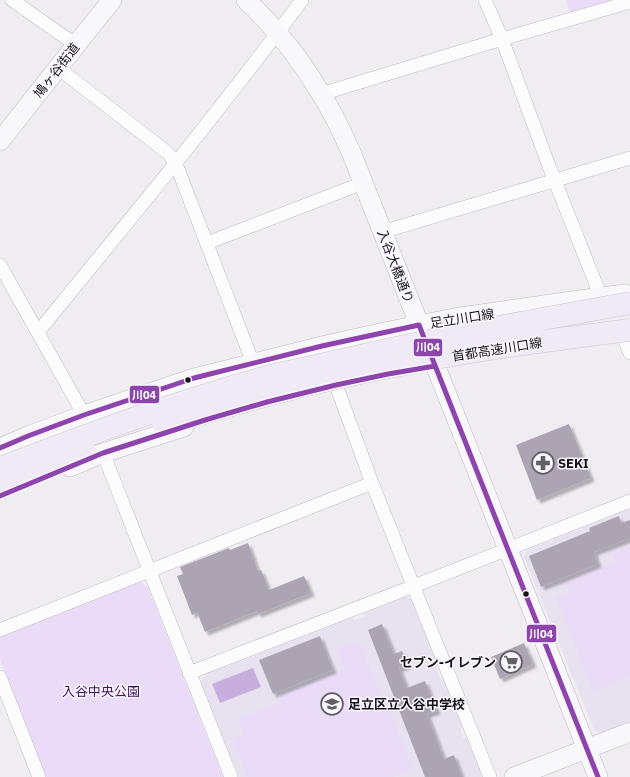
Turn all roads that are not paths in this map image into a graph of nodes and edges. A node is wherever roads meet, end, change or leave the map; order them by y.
1 (12, 0) edge
2 (112, 0) edge
3 (246, 0) edge
4 (302, 0) edge
5 (485, 0) edge
6 (630, 2) edge
7 (278, 33) junction
8 (502, 39) junction
9 (76, 45) junction
10 (58, 68) junction
11 (322, 94) junction
12 (0, 142) edge
13 (630, 158) edge
14 (176, 164) junction
15 (555, 181) junction
16 (363, 183) junction
17 (382, 232) junction
18 (207, 243) junction
19 (0, 265) edge
20 (630, 294) edge
21 (601, 297) junction
22 (630, 303) edge
23 (419, 325) junction
24 (38, 332) junction
25 (629, 339) edge
26 (253, 363) junction
27 (435, 366) junction
28 (336, 385) junction
29 (84, 415) junction
30 (0, 448) edge
31 (103, 453) junction
32 (0, 459) edge
33 (0, 468) edge
34 (372, 483) junction
35 (0, 488) edge
36 (0, 496) edge
37 (630, 501) edge
38 (508, 549) junction
39 (149, 571) junction
40 (414, 586) junction
41 (0, 630) edge
42 (189, 673) junction
43 (0, 677) edge
44 (630, 732) edge
45 (586, 749) junction
46 (39, 777) edge
47 (231, 777) edge
48 (490, 777) edge
49 (514, 777) edge
50 (598, 777) edge

1 - 9 street
2 - 9 main road, 鳩ヶ谷街道
3 - 7 main road, 入谷大橋通り
4 - 7 street
5 - 8 street
6 - 8 street
7 - 11 main road, 入谷大橋通り
7 - 14 street
8 - 11 street
8 - 15 street
9 - 10 main road, 鳩ヶ谷街道
10 - 12 main road, 鳩ヶ谷街道
10 - 14 street
11 - 16 main road, 入谷大橋通り
13 - 15 street
14 - 18 street
14 - 24 street
15 - 17 street
15 - 21 street
16 - 17 main road, 入谷大橋通り
16 - 18 street
17 - 23 main road, 入谷大橋通り
18 - 26 street
19 - 24 street
20 - 21 main road, 足立川口線
21 - 23 main road, 足立川口線
22 - 32 highway, 首都高速川口線, bridge
22 - 33 highway, bridge
23 - 26 main road, 足立川口線
23 - 27 main road, 入谷大橋通り
24 - 29 street
25 - 27 main road
25 - 35 highway, 首都高速川口線, bridge
26 - 29 main road, 足立川口線
27 - 28 main road
27 - 38 main road, 入谷大橋通り
28 - 31 main road
28 - 34 street
29 - 30 main road, 足立川口線
31 - 36 main road
31 - 39 street
34 - 39 street
34 - 40 street
37 - 38 street
38 - 40 street
38 - 45 main road, 入谷大橋通り
39 - 41 street
39 - 42 street
40 - 42 street
40 - 48 street
42 - 47 street
43 - 46 street
44 - 45 main road
45 - 49 main road
45 - 50 main road, 入谷大橋通り

